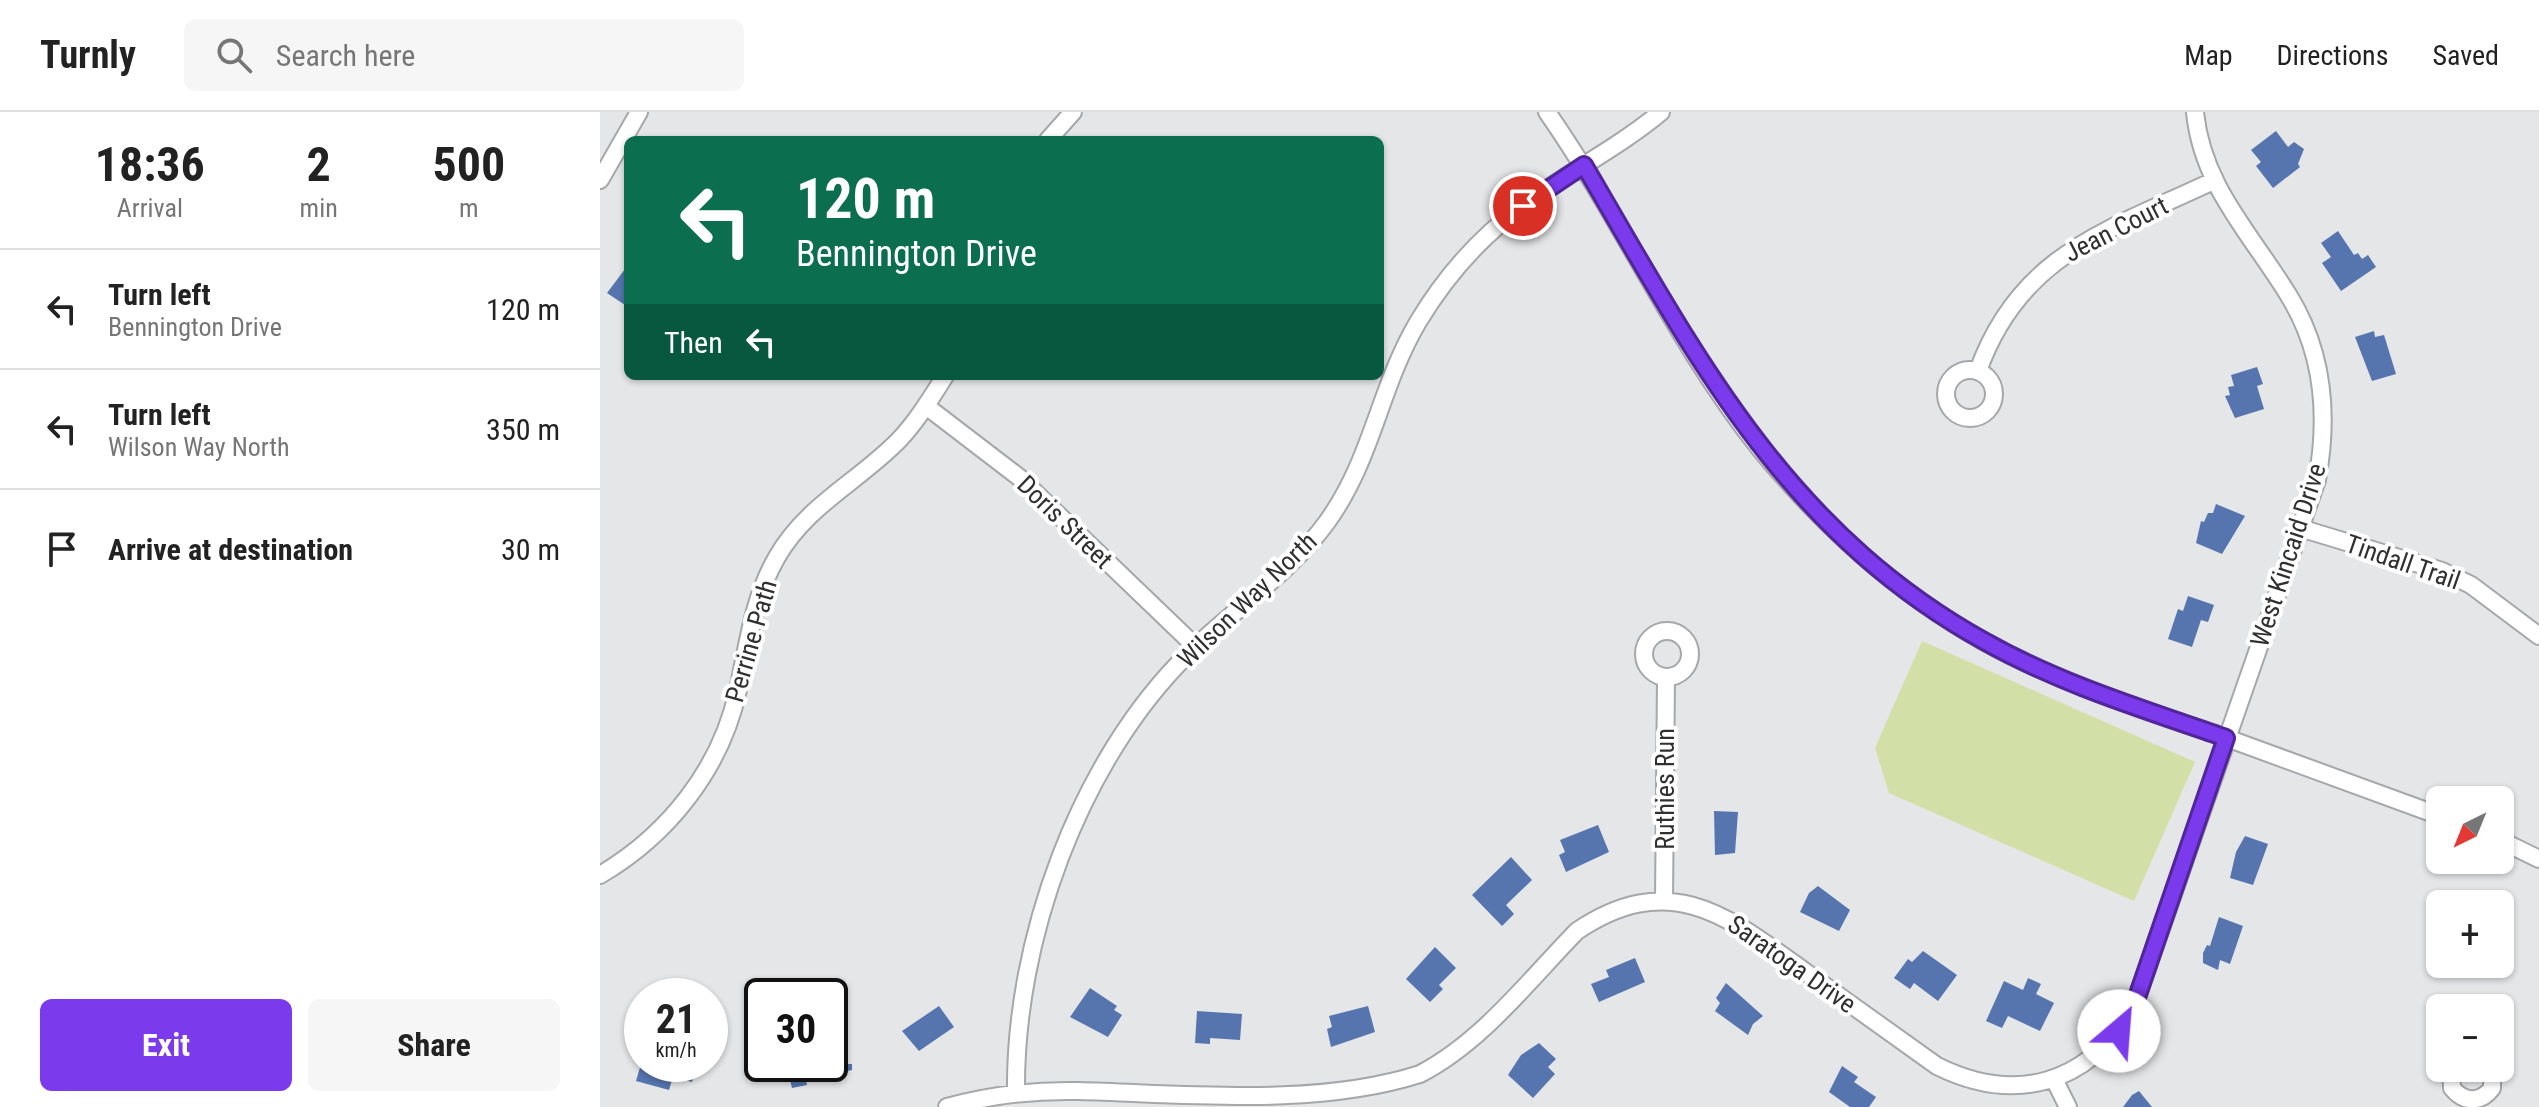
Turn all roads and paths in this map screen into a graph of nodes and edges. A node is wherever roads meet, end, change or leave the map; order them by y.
1 (639, 112) edge
2 (1073, 112) edge
3 (1547, 112) edge
4 (1661, 112) edge
5 (2195, 112) edge
6 (625, 136) edge
7 (1052, 136) edge
8 (624, 138) edge
9 (1584, 165) junction
10 (600, 180) edge
11 (2213, 181) junction
12 (1978, 371) dead end
13 (942, 380) edge
14 (926, 406) junction
15 (2300, 528) junction
16 (2539, 636) edge
17 (1196, 647) junction
18 (1666, 677) dead end
19 (2226, 738) junction
20 (2426, 811) edge
21 (2514, 847) edge
22 (2539, 859) edge
23 (600, 875) edge
24 (1664, 901) junction
25 (2054, 1079) junction
26 (2452, 1082) edge
27 (2492, 1082) edge
28 (1016, 1093) junction
29 (2469, 1103) edge
30 (947, 1107) edge
31 (2068, 1107) edge

1 - 6 street
2 - 7 street
3 - 9 street
4 - 9 street, Wilson Way North
5 - 11 street, West Kincaid Drive
8 - 10 street
9 - 17 street, Wilson Way North
9 - 19 street
11 - 12 street, Jean Court
11 - 15 street, West Kincaid Drive
13 - 14 street, Perrine Path
14 - 17 street, Doris Street
14 - 23 street, Perrine Path
15 - 16 street, Tindall Trail
15 - 19 street, West Kincaid Drive
17 - 28 street, Wilson Way North
18 - 24 street, Ruthies Run
19 - 20 street
19 - 25 street, Saratoga Drive
21 - 22 street
24 - 25 street, Saratoga Drive
24 - 28 street, Saratoga Drive
25 - 31 street
26 - 29 street
27 - 29 street
28 - 30 street, Saratoga Drive

